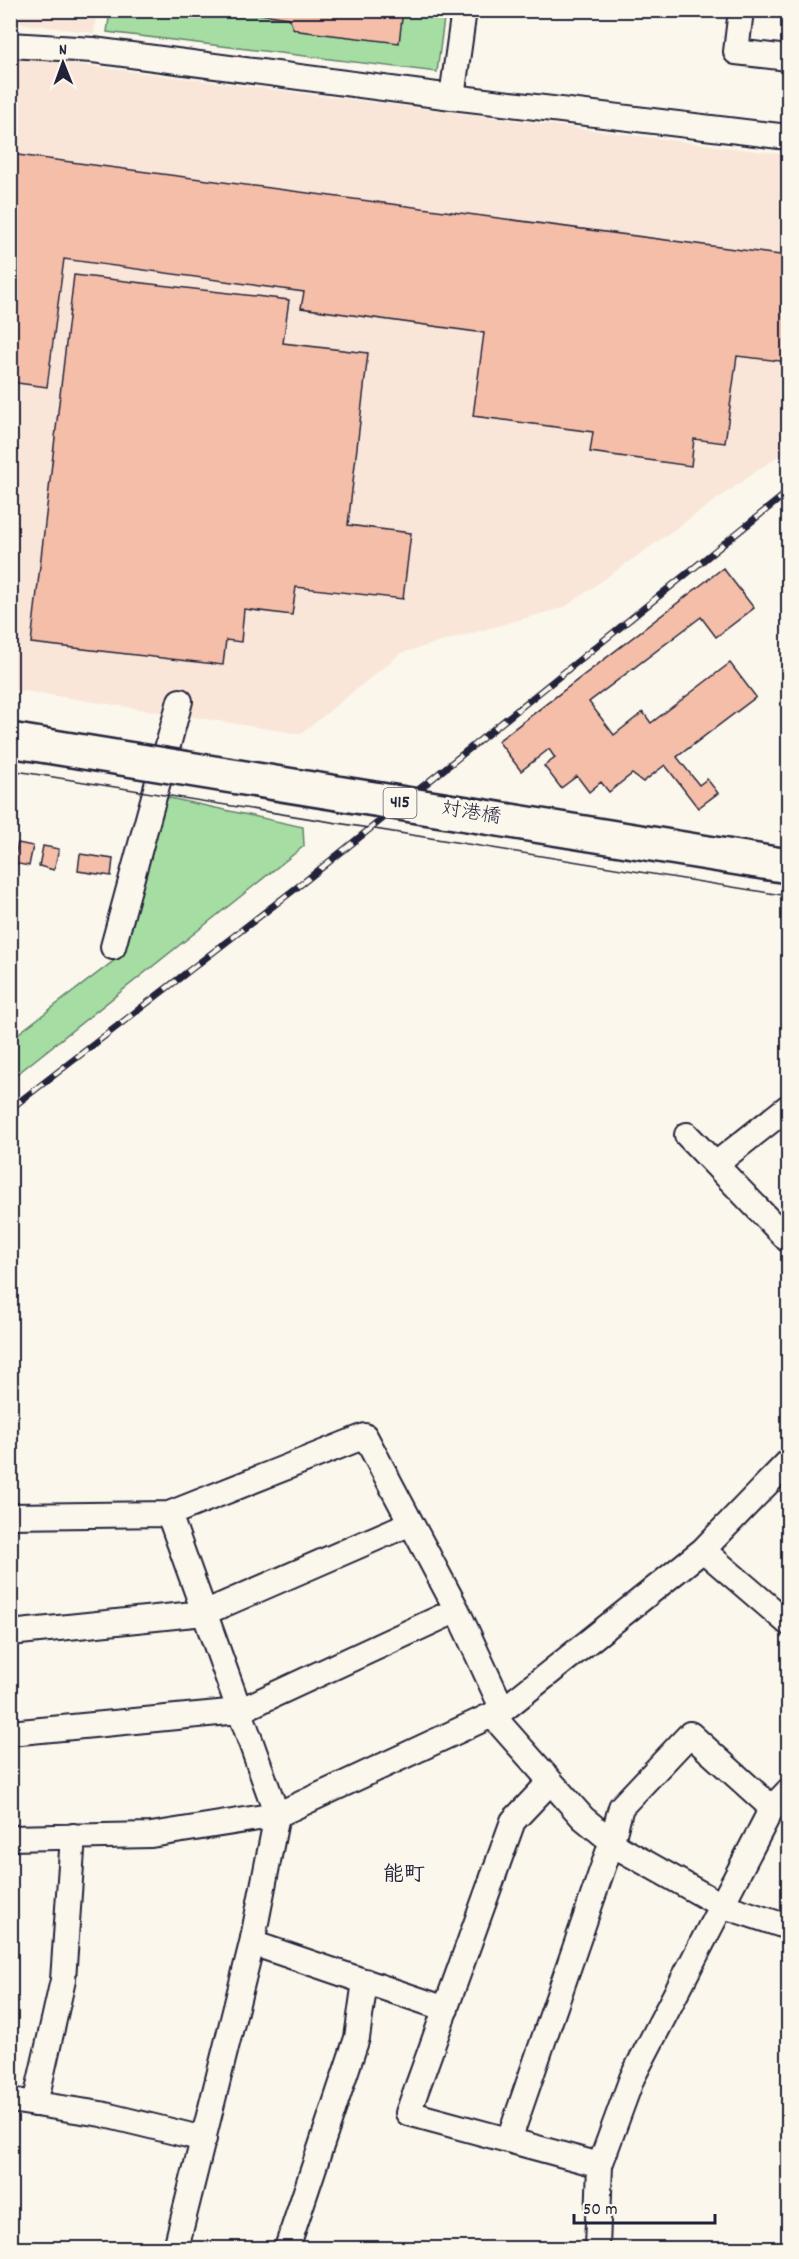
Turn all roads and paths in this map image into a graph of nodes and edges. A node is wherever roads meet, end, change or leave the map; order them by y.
1 (464, 10) edge
2 (741, 10) edge
3 (10, 45) edge
4 (789, 58) edge
5 (452, 97) junction
6 (789, 137) edge
7 (180, 701) dead end
8 (10, 740) edge
9 (789, 866) edge
10 (113, 946) dead end
11 (789, 1107) edge
12 (687, 1135) dead end
13 (716, 1164) junction
14 (789, 1240) edge
15 (789, 1462) edge
16 (169, 1514) junction
17 (10, 1516) edge
18 (411, 1523) junction
19 (703, 1550) junction
20 (457, 1610) junction
21 (204, 1613) junction
22 (789, 1623) edge
23 (10, 1634) edge
24 (239, 1711) junction
25 (497, 1712) junction
26 (10, 1733) edge
27 (550, 1782) junction
28 (781, 1799) edge
29 (277, 1815) junction
30 (73, 1836) junction
31 (10, 1838) edge
32 (612, 1841) junction
33 (721, 1905) junction
34 (789, 1927) edge
35 (252, 1943) junction
36 (365, 1981) junction
37 (446, 2009) junction
38 (10, 2100) edge
39 (34, 2104) junction
40 (204, 2139) junction
41 (509, 2140) junction
42 (600, 2165) junction
43 (182, 2246) edge
44 (286, 2248) edge
45 (597, 2248) edge

1 - 5 street
2 - 4 street
3 - 5 street
5 - 6 street
7 - 10 street
8 - 9 highway, 対港橋 / 415, bridge
11 - 13 street
12 - 13 street
13 - 14 street
15 - 19 street
16 - 17 street
16 - 18 street
16 - 21 street
18 - 20 street
18 - 21 street
19 - 22 street
19 - 25 street
20 - 24 street
20 - 25 street
21 - 23 street
21 - 24 street
24 - 26 street
24 - 29 street
25 - 27 street
25 - 29 street
27 - 32 street
27 - 37 street
28 - 32 street
28 - 33 street
29 - 30 street
29 - 35 street
30 - 31 street
30 - 39 street
32 - 33 street
32 - 41 street
33 - 34 street
33 - 42 street
35 - 36 street
35 - 40 street
36 - 37 street
36 - 44 street
37 - 41 street
38 - 39 street
39 - 40 street
40 - 43 street
41 - 42 street
42 - 45 street

